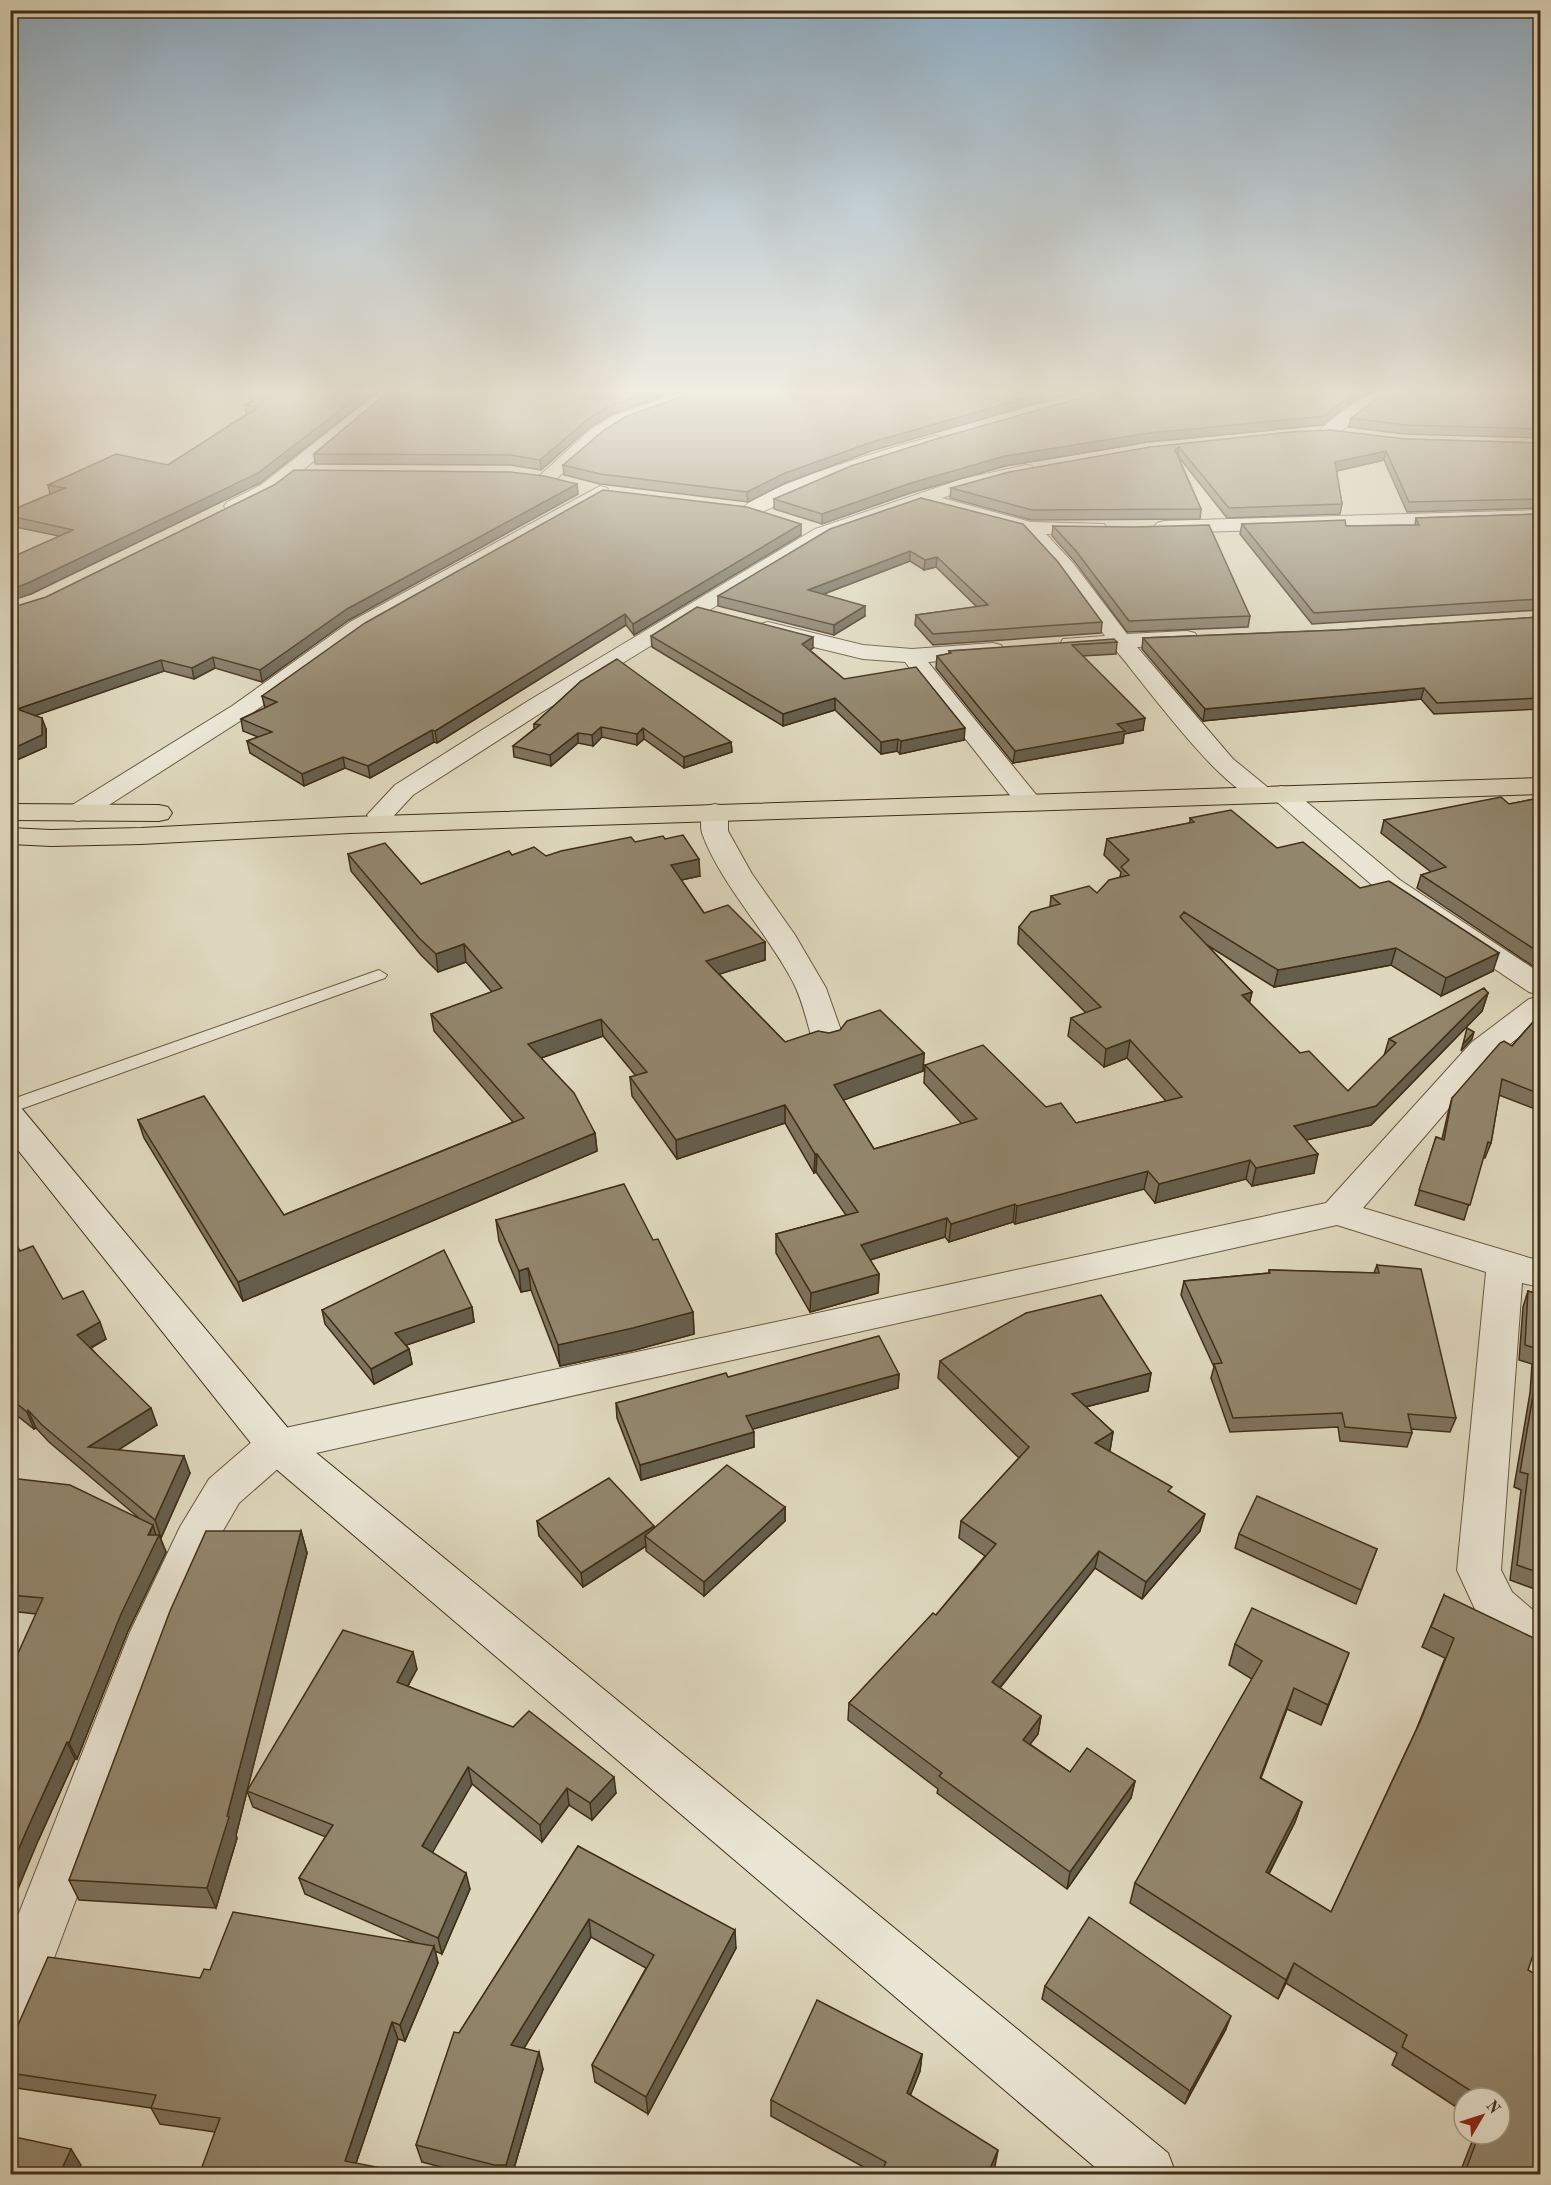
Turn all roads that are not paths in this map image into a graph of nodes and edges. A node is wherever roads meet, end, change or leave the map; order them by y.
1 (256, 495) edge
2 (569, 495) edge
3 (782, 495) edge
4 (931, 495) edge
5 (918, 499) junction
6 (728, 507) edge
7 (751, 510) junction
8 (218, 514) edge
9 (1540, 516) edge
10 (771, 517) edge
11 (1030, 528) junction
12 (1110, 528) edge
13 (1145, 528) edge
14 (694, 609) junction
15 (1212, 637) edge
16 (1120, 640) junction
17 (1048, 646) edge
18 (1013, 649) edge
19 (912, 656) junction
20 (1540, 779) edge
21 (1540, 786) edge
22 (1270, 792) junction
23 (1025, 797) junction
24 (10, 812) edge
25 (715, 812) junction
26 (78, 813) junction
27 (380, 815) junction
28 (10, 836) edge
29 (51, 838) junction
30 (10, 856) edge
31 (379, 975) dead end
32 (1540, 986) edge
33 (1540, 1006) edge
34 (828, 1039) edge
35 (10, 1107) edge
36 (10, 1118) edge
37 (1338, 1213) junction
38 (1523, 1270) edge
39 (277, 1445) junction
40 (1540, 1639) edge
41 (10, 2006) edge
42 (1147, 2175) edge

1 - 8 street
2 - 26 street
3 - 7 street
4 - 5 street
5 - 11 street
5 - 14 street
6 - 7 street
7 - 10 street
9 - 13 street
11 - 12 street
11 - 16 street
14 - 19 street
14 - 27 street
15 - 16 street
16 - 17 street
16 - 22 street
18 - 19 street
19 - 23 street
20 - 22 main road
21 - 22 main road
22 - 23 main road
22 - 25 main road
22 - 32 street
23 - 27 main road
24 - 26 main road
25 - 29 main road
25 - 34 street
26 - 27 main road
28 - 29 main road
29 - 30 main road
31 - 35 lane
33 - 37 street
36 - 39 street
37 - 38 street
37 - 39 street
38 - 40 street
39 - 41 street
39 - 42 street

